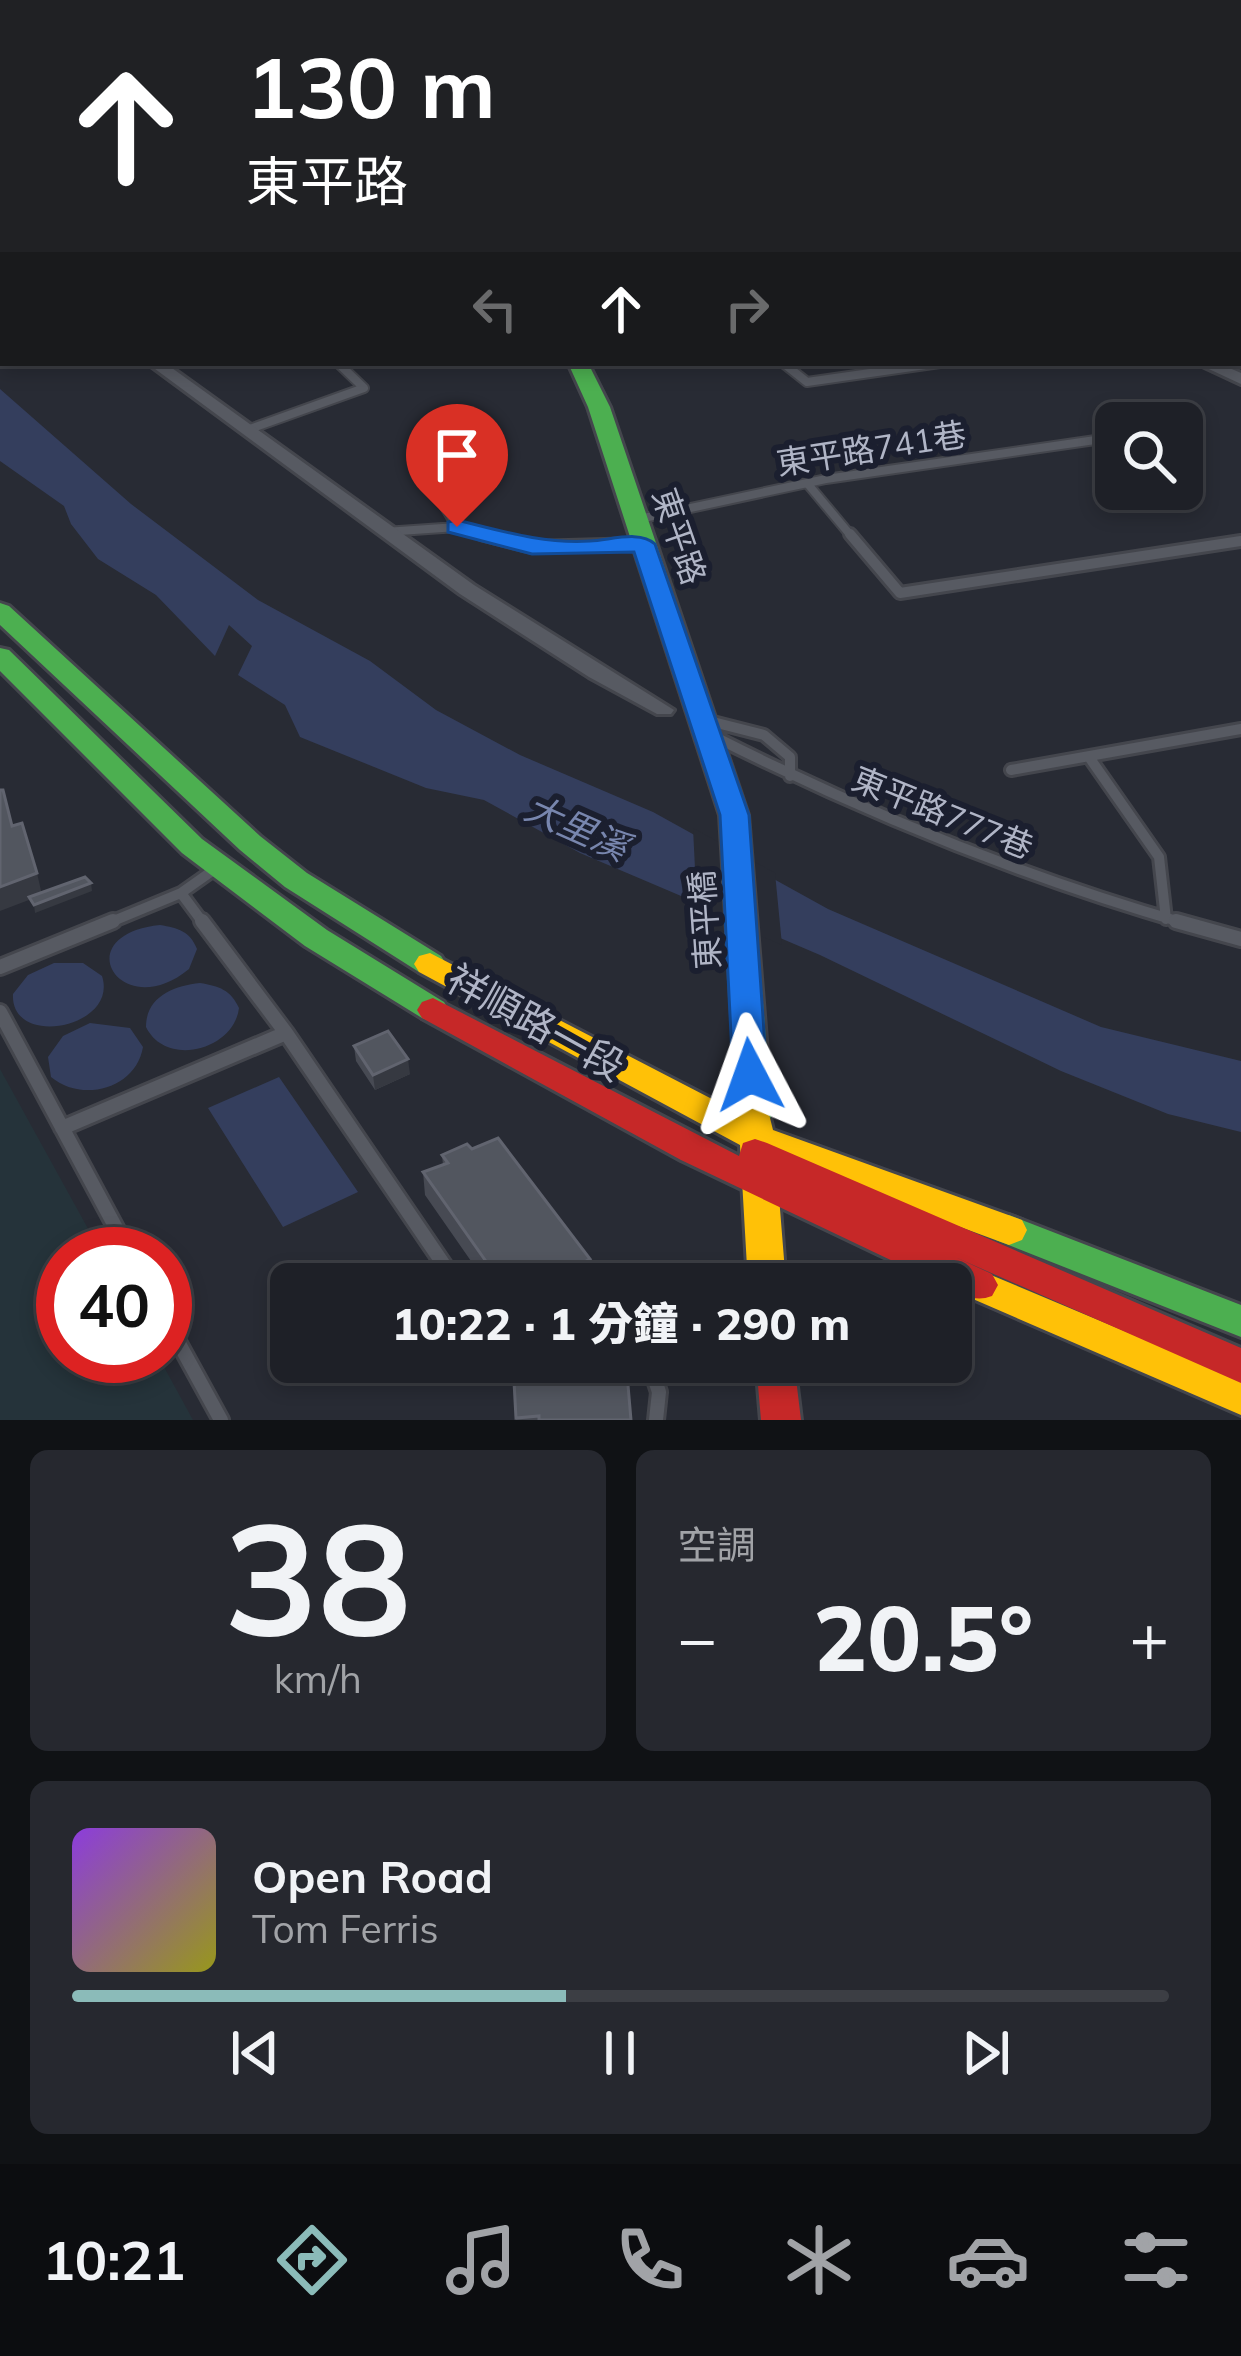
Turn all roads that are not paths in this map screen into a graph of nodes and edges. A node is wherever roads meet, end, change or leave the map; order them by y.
1 (158, 366) edge
2 (341, 366) edge
3 (579, 366) edge
4 (787, 366) edge
5 (919, 366) edge
6 (1211, 366) edge
7 (1241, 379) edge
8 (247, 430) junction
9 (1095, 440) edge
10 (429, 480) dead end
11 (807, 483) junction
12 (457, 527) junction
13 (386, 532) junction
14 (640, 532) junction
15 (1241, 541) edge
16 (0, 611) edge
17 (0, 656) edge
18 (664, 710) dead end
19 (707, 727) junction
20 (1241, 729) edge
21 (1089, 757) junction
22 (1011, 770) dead end
23 (790, 776) junction
24 (218, 867) junction
25 (181, 893) junction
26 (1166, 919) junction
27 (1241, 940) edge
28 (0, 967) edge
29 (0, 1012) edge
30 (286, 1033) junction
31 (62, 1128) junction
32 (755, 1145) junction
33 (757, 1184) junction
34 (115, 1227) edge
35 (443, 1263) edge
36 (765, 1263) edge
37 (1241, 1321) edge
38 (1241, 1366) edge
39 (192, 1368) edge
40 (656, 1383) edge
41 (777, 1383) edge
42 (1241, 1398) edge
43 (220, 1420) edge
44 (656, 1420) edge
45 (781, 1420) edge

1 - 8 street
2 - 8 lane
3 - 14 main road, 東平路
4 - 5 lane
6 - 7 street
8 - 13 street
9 - 11 lane, 東平路741巷
10 - 12 lane
11 - 14 lane, 東平路741巷
11 - 15 lane
12 - 13 lane, 東平路741巷
12 - 14 lane, 東平路741巷
13 - 18 street
14 - 19 main road, 東平路
16 - 32 main road, 祥順路一段
17 - 24 main road, 祥順路一段
19 - 23 lane, 東平路777巷
19 - 23 lane
19 - 32 main road, 東平橋
20 - 21 lane, 東平路777巷
21 - 22 lane, 東平路777巷
21 - 26 lane
23 - 26 lane, 東平路777巷
24 - 25 lane
24 - 33 main road, 祥順路一段
25 - 28 lane
25 - 30 lane
26 - 27 lane, 東平路777巷
29 - 31 lane
30 - 31 lane
30 - 35 lane
31 - 34 lane
32 - 33 main road
32 - 37 main road, 祥順路一段
32 - 38 main road
33 - 36 main road
33 - 42 main road, 祥順路一段
39 - 43 lane
40 - 44 lane
41 - 45 main road

